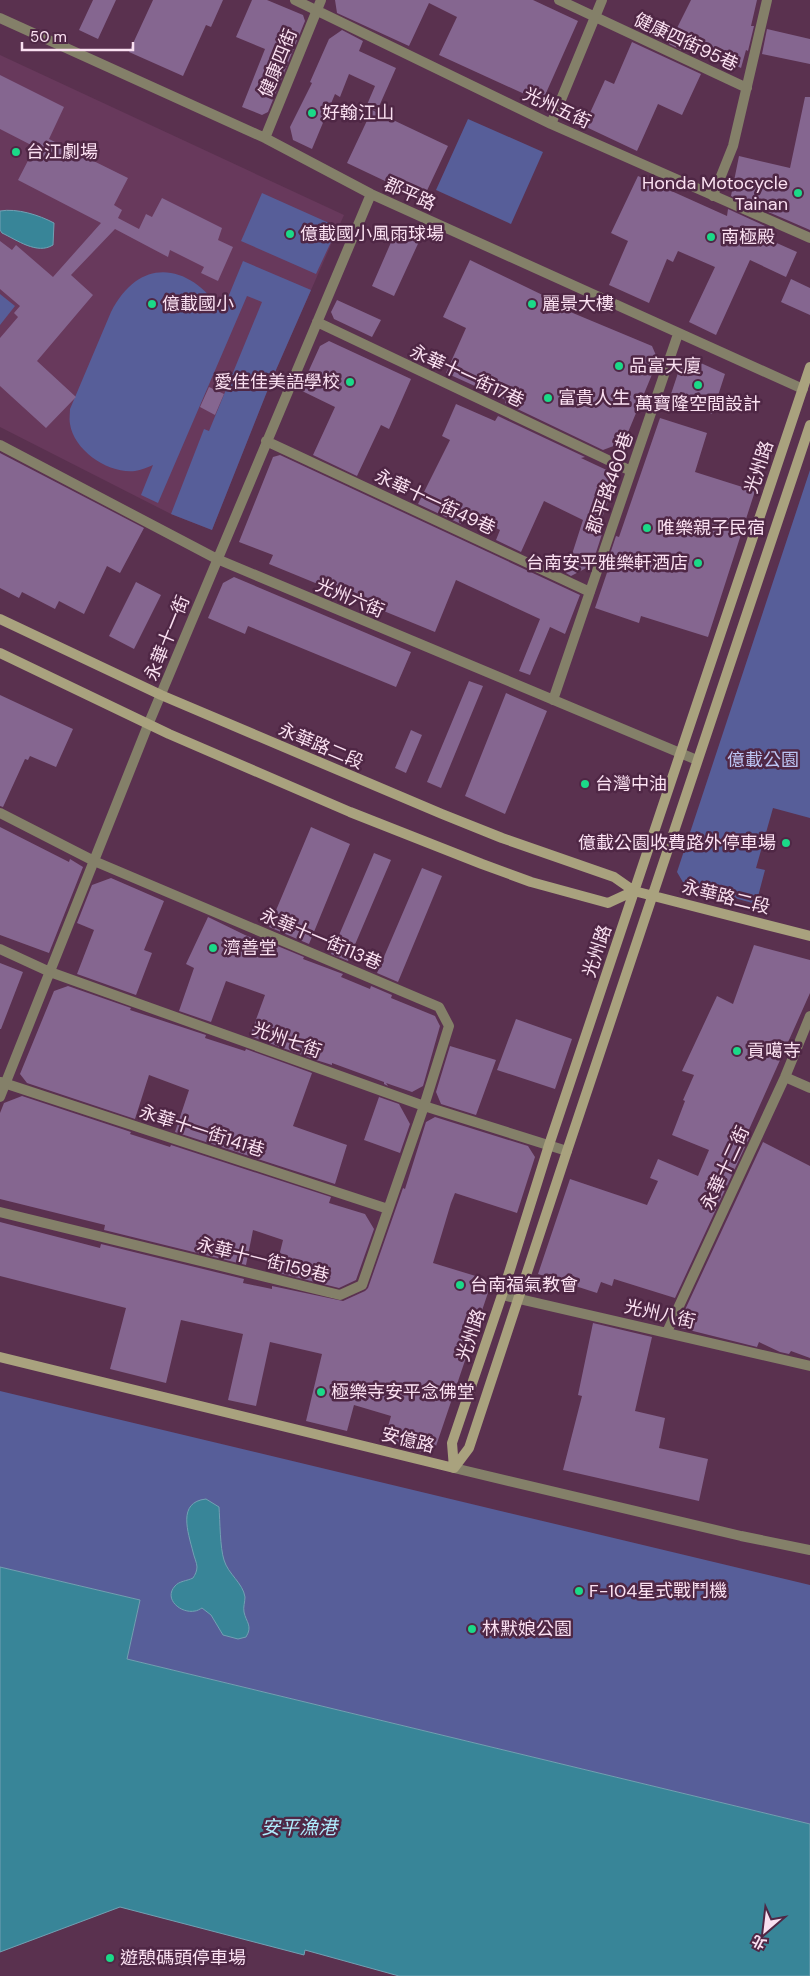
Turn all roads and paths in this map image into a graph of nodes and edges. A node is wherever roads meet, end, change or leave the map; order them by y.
1 (295, 0) edge
2 (321, 0) edge
3 (558, 0) edge
4 (602, 0) edge
5 (767, 0) edge
6 (316, 10) junction
7 (595, 17) junction
8 (0, 18) edge
9 (746, 88) junction
10 (551, 124) junction
11 (265, 138) junction
12 (371, 194) junction
13 (713, 196) junction
14 (810, 238) edge
15 (317, 322) junction
16 (678, 334) junction
17 (810, 367) edge
18 (806, 390) edge
19 (810, 425) edge
20 (266, 441) junction
21 (0, 445) edge
22 (631, 471) junction
23 (216, 559) junction
24 (590, 592) junction
25 (0, 619) edge
26 (0, 654) edge
27 (161, 695) junction
28 (553, 700) junction
29 (148, 725) junction
30 (681, 754) junction
31 (697, 760) junction
32 (0, 813) edge
33 (94, 860) junction
34 (634, 891) junction
35 (654, 895) junction
36 (810, 936) edge
37 (0, 949) edge
38 (50, 972) junction
39 (810, 1016) edge
40 (785, 1078) junction
41 (3, 1083) edge
42 (810, 1088) edge
43 (0, 1097) edge
44 (424, 1106) junction
45 (549, 1145) junction
46 (567, 1151) junction
47 (388, 1209) junction
48 (0, 1212) edge
49 (502, 1295) junction
50 (519, 1298) junction
51 (667, 1332) junction
52 (0, 1357) edge
53 (810, 1366) edge
54 (454, 1468) junction
55 (810, 1550) edge

1 - 6 street, 光州五街
2 - 6 street, 健康四街
3 - 7 street, 健康四街95巷
4 - 7 street
5 - 9 street
6 - 10 street, 光州五街
6 - 11 street, 健康四街
7 - 9 street, 健康四街95巷
7 - 10 street
8 - 11 street, 郡平路
9 - 13 street
10 - 13 street, 光州五街
11 - 12 street, 郡平路
12 - 15 street, 永華十一街
12 - 16 street, 郡平路
13 - 14 street, 光州五街
15 - 20 street, 永華十一街
15 - 22 street, 永華十一街17巷
16 - 18 street, 郡平路
16 - 22 street, 郡平路460巷
17 - 18 street, 光州路
18 - 30 street, 光州路
19 - 31 street, 光州路
20 - 23 street, 永華十一街
20 - 24 street, 永華十一街49巷
21 - 23 street, 光州六街
22 - 24 street, 郡平路460巷
23 - 27 street, 永華十一街
23 - 28 street, 光州六街
24 - 28 street, 郡平路460巷
25 - 27 street, 永華路二段
26 - 29 street
27 - 29 street, 永華十一街
27 - 34 street, 永華路二段
28 - 30 street, 光州六街
29 - 33 street, 永華十一街
29 - 34 street
30 - 31 street, 光州六街
30 - 34 street, 光州路
31 - 35 street, 光州路
32 - 33 street, 永華十一街113巷
33 - 38 street, 永華十一街
33 - 44 street, 永華十一街113巷
34 - 35 street, 永華路二段
34 - 45 street, 光州路
35 - 36 street, 永華路二段
35 - 46 street, 光州路
37 - 38 street, 光州七街
38 - 41 street, 永華十一街
38 - 44 street, 光州七街
39 - 40 street, 永華十二街
40 - 42 street
40 - 51 street, 永華十二街
41 - 43 street, 永華十一街
41 - 47 street, 永華十一街141巷
44 - 45 street, 光州七街
44 - 47 street, 永華十一街159巷
45 - 46 street, 光州七街
45 - 49 street, 光州路
46 - 50 street, 光州路
47 - 48 street, 永華十一街159巷
49 - 50 street, 光州八街
49 - 54 street, 光州路
50 - 51 street, 光州八街
50 - 54 street, 光州路
51 - 53 street, 光州八街
52 - 54 street, 安億路
54 - 55 street, 安億路

